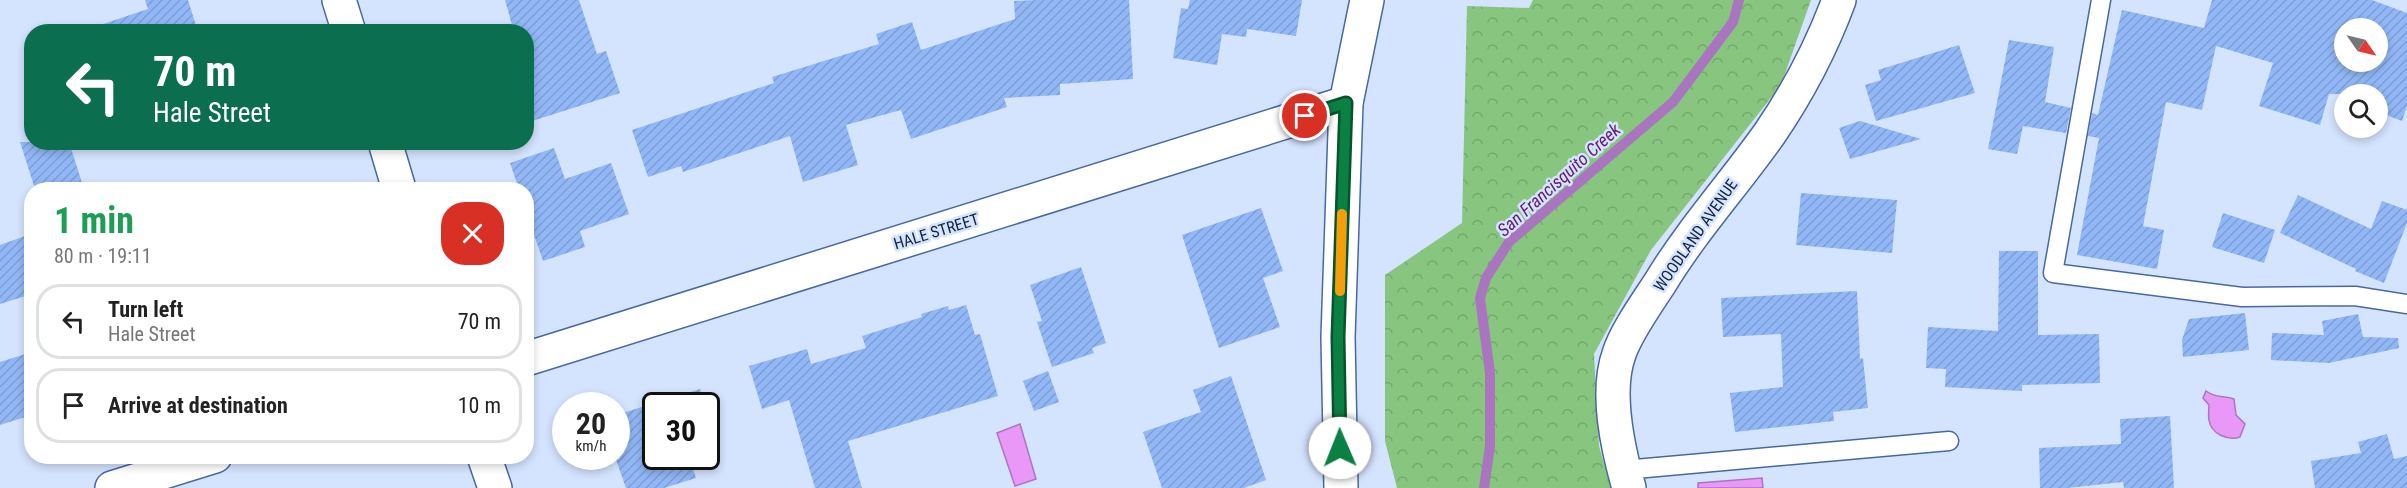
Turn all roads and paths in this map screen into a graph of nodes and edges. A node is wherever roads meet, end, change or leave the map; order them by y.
1 (339, 0) edge
2 (1367, 0) edge
3 (1839, 0) edge
4 (2101, 0) edge
5 (346, 24) edge
6 (1346, 103) junction
7 (387, 150) edge
8 (397, 182) edge
9 (2407, 304) edge
10 (534, 357) edge
11 (1949, 441) dead end
12 (189, 464) edge
13 (487, 464) edge
14 (1626, 479) edge
15 (111, 488) edge
16 (495, 488) edge
17 (1341, 488) edge

1 - 5 street
2 - 6 street
3 - 14 street, WOODLAND AVENUE
4 - 9 lane
6 - 10 street, HALE STREET
6 - 17 street
7 - 8 street
11 - 14 lane
12 - 15 street
13 - 16 street

